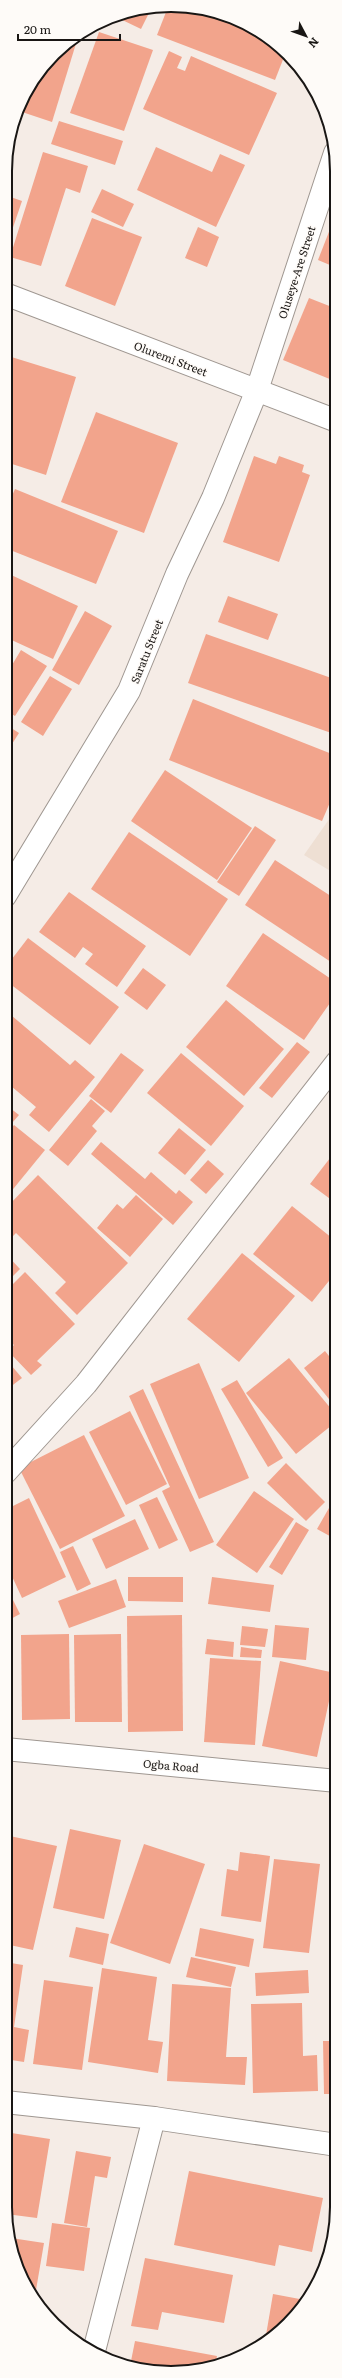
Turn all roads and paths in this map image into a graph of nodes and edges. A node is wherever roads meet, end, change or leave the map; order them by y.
1 (330, 168) edge
2 (12, 297) edge
3 (257, 390) junction
4 (330, 418) edge
5 (12, 884) edge
6 (330, 1071) edge
7 (12, 1465) edge
8 (12, 1750) edge
9 (330, 1780) edge
10 (12, 2103) edge
11 (154, 2118) junction
12 (330, 2144) edge
13 (95, 2347) edge

1 - 3 street, Oluseye-Are Street
2 - 3 street, Oluremi Street
3 - 4 street, Oluremi Street
3 - 5 street, Saratu Street
6 - 7 street
8 - 9 street, Ogba Road
10 - 11 street
11 - 12 street
11 - 13 street

